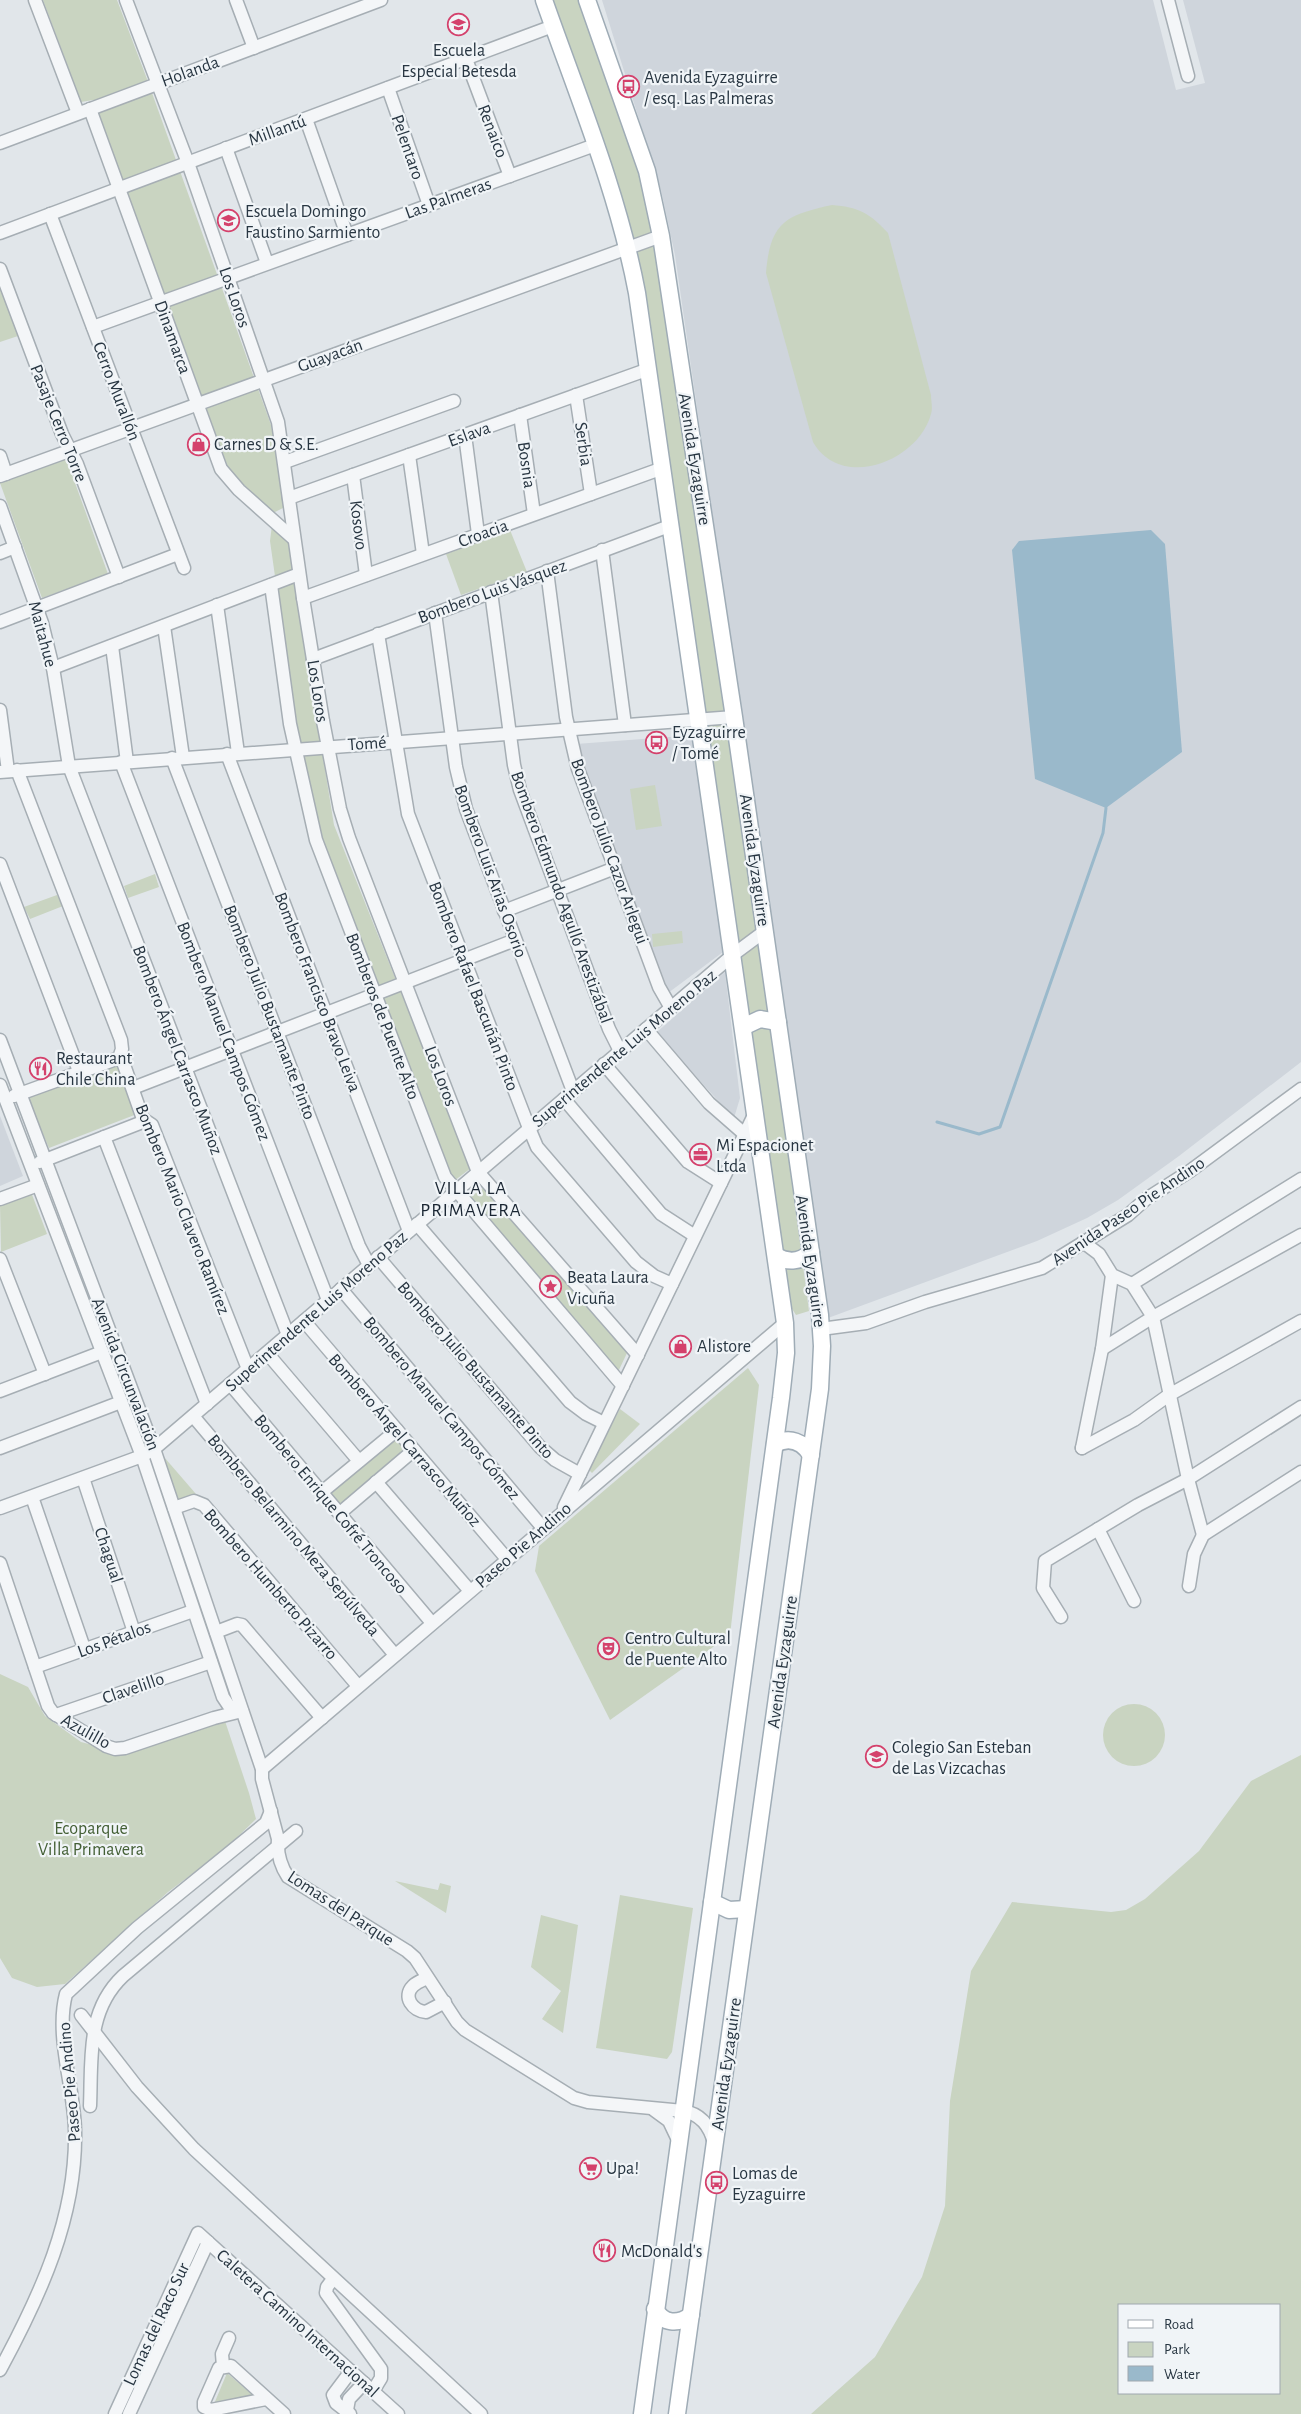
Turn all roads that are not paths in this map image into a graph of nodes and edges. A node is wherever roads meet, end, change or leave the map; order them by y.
1 (35, 0) edge
2 (126, 0) edge
3 (236, 0) edge
4 (381, 0) edge
5 (544, 0) edge
6 (586, 0) edge
7 (1168, 0) edge
8 (553, 26) junction
9 (254, 48) junction
10 (466, 59) junction
11 (1188, 76) dead end
12 (158, 84) junction
13 (388, 88) junction
14 (90, 109) junction
15 (78, 113) junction
16 (306, 119) junction
17 (0, 142) edge
18 (595, 145) junction
19 (226, 148) junction
20 (188, 163) junction
21 (510, 176) junction
22 (119, 188) junction
23 (429, 205) junction
24 (50, 214) junction
25 (0, 233) edge
26 (347, 235) junction
27 (661, 236) junction
28 (629, 248) junction
29 (267, 263) junction
30 (0, 269) edge
31 (228, 277) junction
32 (160, 302) junction
33 (93, 327) junction
34 (649, 369) junction
35 (264, 379) junction
36 (576, 395) junction
37 (454, 401) dead end
38 (197, 403) junction
39 (520, 415) junction
40 (131, 428) junction
41 (465, 435) junction
42 (70, 450) junction
43 (409, 455) junction
44 (0, 456) edge
45 (285, 462) junction
46 (663, 468) junction
47 (3, 475) edge
48 (353, 475) junction
49 (591, 494) junction
50 (289, 498) junction
51 (0, 506) edge
52 (534, 514) junction
53 (672, 525) junction
54 (478, 534) junction
55 (294, 539) junction
56 (15, 547) junction
57 (602, 550) junction
58 (0, 553) edge
59 (178, 554) junction
60 (423, 554) junction
61 (184, 568) dead end
62 (547, 571) junction
63 (300, 574) junction
64 (366, 575) junction
65 (118, 577) junction
66 (271, 585) junction
67 (491, 592) junction
68 (303, 598) junction
69 (217, 606) junction
70 (37, 608) junction
71 (435, 613) junction
72 (0, 622) edge
73 (164, 626) junction
74 (378, 634) junction
75 (112, 646) junction
76 (313, 658) junction
77 (53, 668) junction
78 (0, 710) edge
79 (734, 717) junction
80 (700, 719) junction
81 (625, 725) junction
82 (569, 729) junction
83 (510, 733) junction
84 (452, 737) junction
85 (395, 741) junction
86 (328, 746) junction
87 (295, 749) junction
88 (232, 754) junction
89 (178, 758) junction
90 (124, 762) junction
91 (69, 766) junction
92 (8, 771) edge
93 (0, 864) edge
94 (615, 868) junction
95 (558, 890) junction
96 (504, 911) junction
97 (765, 931) junction
98 (516, 940) junction
99 (734, 954) junction
100 (465, 960) junction
101 (405, 983) junction
102 (375, 995) junction
103 (670, 1008) junction
104 (326, 1014) junction
105 (778, 1022) junction
106 (743, 1027) junction
107 (646, 1029) junction
108 (278, 1032) junction
109 (0, 1040) edge
110 (232, 1050) junction
111 (620, 1051) junction
112 (119, 1058) junction
113 (604, 1064) junction
114 (185, 1068) junction
115 (79, 1071) junction
116 (0, 1084) edge
117 (133, 1088) junction
118 (1301, 1089) edge
119 (21, 1094) junction
120 (569, 1095) junction
121 (3, 1101) edge
122 (755, 1113) junction
123 (143, 1119) junction
124 (529, 1128) junction
125 (744, 1133) junction
126 (104, 1137) junction
127 (761, 1151) junction
128 (45, 1160) junction
129 (31, 1165) junction
130 (478, 1172) junction
131 (1301, 1179) edge
132 (721, 1183) junction
133 (38, 1185) junction
134 (457, 1190) junction
135 (0, 1199) edge
136 (413, 1228) junction
137 (1301, 1235) edge
138 (695, 1236) junction
139 (1083, 1242) junction
140 (811, 1252) junction
141 (776, 1256) junction
142 (0, 1259) edge
143 (374, 1261) junction
144 (1112, 1275) junction
145 (672, 1284) junction
146 (1132, 1284) junction
147 (341, 1289) junction
148 (328, 1300) junction
149 (1154, 1317) junction
150 (304, 1321) junction
151 (1301, 1322) edge
152 (785, 1323) junction
153 (821, 1329) junction
154 (288, 1335) junction
155 (1102, 1349) junction
156 (102, 1352) junction
157 (267, 1353) junction
158 (638, 1355) junction
159 (248, 1369) junction
160 (45, 1374) junction
161 (230, 1384) junction
162 (623, 1386) junction
163 (0, 1391) edge
164 (1169, 1395) junction
165 (121, 1402) junction
166 (207, 1404) junction
167 (1301, 1407) edge
168 (193, 1416) junction
169 (604, 1424) junction
170 (397, 1430) junction
171 (775, 1444) junction
172 (0, 1448) edge
173 (154, 1449) junction
174 (414, 1450) junction
175 (142, 1456) junction
176 (810, 1456) junction
177 (359, 1462) junction
178 (1301, 1472) edge
179 (580, 1474) junction
180 (83, 1478) junction
181 (1188, 1479) junction
182 (376, 1482) junction
183 (322, 1492) junction
184 (32, 1497) junction
185 (0, 1508) edge
186 (174, 1508) junction
187 (562, 1512) junction
188 (340, 1513) junction
189 (543, 1528) junction
190 (1098, 1529) junction
191 (1203, 1535) junction
192 (507, 1559) junction
193 (0, 1564) edge
194 (1189, 1586) dead end
195 (470, 1591) junction
196 (1134, 1601) dead end
197 (193, 1611) junction
198 (1061, 1617) dead end
199 (432, 1623) junction
200 (134, 1632) junction
201 (216, 1632) junction
202 (84, 1651) junction
203 (396, 1655) junction
204 (211, 1662) junction
205 (35, 1668) junction
206 (358, 1686) junction
207 (242, 1711) junction
208 (56, 1715) junction
209 (322, 1718) junction
210 (262, 1769) junction
211 (271, 1811) junction
212 (296, 1831) dead end
213 (277, 1847) junction
214 (712, 1902) junction
215 (747, 1909) junction
216 (428, 1978) junction
217 (445, 2002) junction
218 (81, 2014) dead end
219 (93, 2031) junction
220 (115, 2059) junction
221 (92, 2068) junction
222 (90, 2106) dead end
223 (652, 2109) junction
224 (683, 2110) junction
225 (679, 2142) junction
226 (714, 2145) junction
227 (198, 2233) joint
228 (208, 2242) junction
229 (184, 2279) junction
230 (333, 2279) junction
231 (655, 2310) junction
232 (691, 2315) junction
233 (229, 2338) dead end
234 (223, 2366) junction
235 (0, 2370) edge
236 (351, 2371) junction
237 (368, 2387) junction
238 (266, 2399) junction
239 (200, 2411) edge
240 (349, 2412) edge
241 (642, 2413) edge
242 (115, 2414) edge
243 (129, 2414) edge
244 (284, 2414) edge
245 (398, 2414) edge
246 (481, 2414) edge
247 (677, 2414) edge

1 - 15 street
2 - 12 street, Los Loros
3 - 9 street
4 - 9 street, Holanda
5 - 8 main road, Avenida Eyzaguirre
6 - 27 main road, Avenida Eyzaguirre
7 - 11 street
8 - 10 street, Millantú
8 - 18 main road, Avenida Eyzaguirre
9 - 12 street, Holanda
10 - 13 street, Millantú
10 - 21 street, Renaico
12 - 14 street, Holanda
12 - 20 street, Los Loros
13 - 16 street, Millantú
13 - 23 street, Pelentaro
14 - 15 street, Holanda
14 - 22 street, Dinamarca
15 - 17 street, Holanda
16 - 19 street, Millantú
16 - 26 street
18 - 21 street, Las Palmeras
18 - 28 main road, Avenida Eyzaguirre
19 - 20 street, Millantú
19 - 29 street
20 - 22 street, Millantú
20 - 31 street, Los Loros
21 - 23 street, Las Palmeras
22 - 24 street, Millantú
22 - 32 street, Dinamarca
23 - 26 street, Las Palmeras
24 - 25 street, Millantú
24 - 33 street, Cerro Murallón
26 - 29 street, Las Palmeras
27 - 28 street, Guayacán
27 - 79 main road, Avenida Eyzaguirre
28 - 34 main road, Avenida Eyzaguirre
28 - 35 street, Guayacán
29 - 31 street, Las Palmeras
30 - 42 street, Pasaje Cerro Torre
31 - 32 street, Las Palmeras
31 - 35 street, Los Loros
32 - 33 street, Las Palmeras
32 - 38 street, Dinamarca
33 - 40 street, Cerro Murallón
34 - 36 street, Eslava
34 - 46 main road, Avenida Eyzaguirre
35 - 38 street, Guayacán
35 - 45 street, Los Loros
36 - 39 street, Eslava
36 - 49 street, Serbia
37 - 45 street
38 - 40 street, Guayacán
38 - 55 street, Dinamarca
39 - 41 street, Eslava
39 - 52 street, Bosnia
40 - 42 street, Guayacán
40 - 59 street, Cerro Murallón
41 - 43 street, Eslava
41 - 54 street
42 - 47 street, Guayacán
42 - 65 street, Pasaje Cerro Torre
43 - 48 street, Eslava
43 - 60 street
44 - 47 street
45 - 50 street, Los Loros
46 - 49 street, Croacia
46 - 53 main road, Avenida Eyzaguirre
48 - 50 street, Eslava
48 - 64 street, Kosovo
49 - 52 street, Croacia
50 - 55 street, Los Loros
51 - 56 street, Maitahue
52 - 54 street, Croacia
53 - 57 street, Bombero Luis Vásquez
53 - 80 main road, Avenida Eyzaguirre
54 - 60 street, Croacia
55 - 63 street, Los Loros
56 - 58 street
56 - 70 street, Maitahue
57 - 62 street, Bombero Luis Vásquez
57 - 81 street
59 - 61 street, Cerro Murallón
59 - 65 street
60 - 64 street, Croacia
62 - 67 street, Bombero Luis Vásquez
62 - 82 street, Bombero Julio Cazor Arlegui
63 - 66 street
63 - 68 street, Los Loros
64 - 68 street, Croacia
65 - 70 street
66 - 69 street
66 - 87 street, Bomberos de Puente Alto
67 - 71 street, Bombero Luis Vásquez
67 - 83 street, Bombero Edmundo Agulló Arestizábal
68 - 76 street, Los Loros
69 - 73 street
69 - 88 street, Bombero Francisco Bravo Leiva
70 - 72 street
70 - 77 street, Maitahue
71 - 74 street, Bombero Luis Vásquez
71 - 84 street, Bombero Luis Arias Osorio
73 - 75 street
73 - 89 street, Bombero Julio Bustamante Pinto
74 - 76 street, Bombero Luis Vásquez
74 - 85 street, Bombero Rafael Bascuñán Pinto
75 - 77 street
75 - 90 street, Bombero Manuel Campos Gómez
76 - 86 street, Los Loros
77 - 91 street, Maitahue
78 - 92 street, Bombero Mario Clavero Ramírez
79 - 80 street, Tomé
79 - 97 main road, Avenida Eyzaguirre
80 - 81 street, Tomé
80 - 99 main road, Avenida Eyzaguirre
81 - 82 street, Tomé
82 - 83 street, Tomé
82 - 94 street, Bombero Julio Cazor Arlegui
83 - 84 street, Tomé
83 - 95 street, Bombero Edmundo Agulló Arestizábal
84 - 85 street, Tomé
84 - 96 street, Bombero Luis Arias Osorio
85 - 86 street, Tomé
85 - 100 street, Bombero Rafael Bascuñán Pinto
86 - 87 street, Tomé
86 - 101 street, Los Loros
87 - 88 street, Tomé
87 - 102 street, Bomberos de Puente Alto
88 - 89 street, Tomé
88 - 104 street, Bombero Francisco Bravo Leiva
89 - 90 street, Tomé
89 - 108 street, Bombero Julio Bustamante Pinto
90 - 91 street, Tomé
90 - 110 street, Bombero Manuel Campos Gómez
91 - 92 street, Tomé
91 - 114 street, Bombero Ángel Carrasco Muñoz
92 - 112 street, Bombero Mario Clavero Ramírez
93 - 115 street
94 - 95 street
94 - 103 street, Bombero Julio Cazor Arlegui
95 - 96 street
95 - 111 street, Bombero Edmundo Agulló Arestizábal
96 - 98 street, Bombero Luis Arias Osorio
97 - 99 street, Superintendente Luis Moreno Paz
97 - 105 main road, Avenida Eyzaguirre
98 - 100 street
98 - 120 street, Bombero Luis Arias Osorio
99 - 103 street, Superintendente Luis Moreno Paz
99 - 106 main road, Avenida Eyzaguirre
100 - 101 street
100 - 124 street, Bombero Rafael Bascuñán Pinto
101 - 102 street
101 - 130 street, Los Loros
102 - 104 street
102 - 134 street, Bomberos de Puente Alto
103 - 107 street, Superintendente Luis Moreno Paz
104 - 108 street
104 - 136 street, Bombero Francisco Bravo Leiva
105 - 106 main road
105 - 140 main road, Avenida Eyzaguirre
106 - 122 main road, Avenida Eyzaguirre
107 - 111 street, Superintendente Luis Moreno Paz
107 - 125 street
108 - 110 street
108 - 143 street, Bombero Julio Bustamante Pinto
109 - 119 street, Avenida Circunvalación
110 - 114 street
110 - 148 street, Bombero Manuel Campos Gómez
111 - 113 street, Superintendente Luis Moreno Paz
112 - 115 street
112 - 117 street, Bombero Mario Clavero Ramírez
113 - 120 street, Superintendente Luis Moreno Paz
113 - 132 street
114 - 117 street
114 - 154 street, Bombero Ángel Carrasco Muñoz
115 - 119 street
116 - 121 street, Avenida Circunvalación
117 - 123 street, Bombero Mario Clavero Ramírez
118 - 139 street, Avenida Paseo Pie Andino
119 - 121 street
119 - 128 street, Avenida Circunvalación
120 - 124 street, Superintendente Luis Moreno Paz
120 - 138 street, Bombero Luis Arias Osorio
121 - 129 street, Avenida Circunvalación
122 - 125 street
122 - 127 main road, Avenida Eyzaguirre
123 - 126 street
123 - 159 street, Bombero Mario Clavero Ramírez
124 - 130 street, Superintendente Luis Moreno Paz
124 - 145 street, Bombero Rafael Bascuñán Pinto
125 - 127 street
125 - 132 street
126 - 128 street
126 - 166 street
127 - 141 main road, Avenida Eyzaguirre
128 - 129 street
128 - 173 street, Avenida Circunvalación
129 - 133 street, Avenida Circunvalación
130 - 134 street, Superintendente Luis Moreno Paz
130 - 158 street, Los Loros
131 - 146 street
132 - 138 street
133 - 135 street
133 - 156 street, Avenida Circunvalación
134 - 136 street, Superintendente Luis Moreno Paz
134 - 162 street, Bomberos de Puente Alto
136 - 143 street, Superintendente Luis Moreno Paz
136 - 169 street, Bombero Francisco Bravo Leiva
137 - 149 street
138 - 145 street
139 - 144 street
139 - 153 street, Avenida Paseo Pie Andino
140 - 141 main road
140 - 153 main road, Avenida Eyzaguirre
141 - 152 main road, Avenida Eyzaguirre
142 - 160 street
143 - 147 street, Superintendente Luis Moreno Paz
143 - 179 street, Bombero Julio Bustamante Pinto
144 - 146 street
144 - 155 street
145 - 158 street
146 - 149 street
147 - 148 street, Superintendente Luis Moreno Paz
147 - 189 street, Bombero Manuel Campos Gómez
148 - 150 street, Superintendente Luis Moreno Paz
149 - 155 street
149 - 164 street
150 - 154 street, Superintendente Luis Moreno Paz
150 - 170 street, Bombero Ángel Carrasco Muñoz
151 - 164 street
152 - 171 main road, Avenida Eyzaguirre
152 - 187 street, Paseo Pie Andino
153 - 176 main road, Avenida Eyzaguirre
154 - 157 street, Superintendente Luis Moreno Paz
155 - 164 street
156 - 160 street
156 - 165 street, Avenida Circunvalación
157 - 159 street, Superintendente Luis Moreno Paz
157 - 177 street
158 - 162 street
159 - 161 street, Superintendente Luis Moreno Paz
160 - 163 street
161 - 166 street, Superintendente Luis Moreno Paz
161 - 183 street, Bombero Enrique Cofré Troncoso
162 - 169 street
164 - 181 street
165 - 172 street
165 - 175 street, Avenida Circunvalación
166 - 168 street, Superintendente Luis Moreno Paz
167 - 181 street
168 - 173 street, Superintendente Luis Moreno Paz
168 - 203 street, Bombero Belarmino Meza Sepúlveda
169 - 179 street
170 - 174 street, Bombero Ángel Carrasco Muñoz
170 - 177 street
171 - 176 main road
171 - 214 main road, Avenida Eyzaguirre
173 - 175 street, Superintendente Luis Moreno Paz
173 - 186 street, Avenida Circunvalación
174 - 182 street
174 - 192 street, Bombero Ángel Carrasco Muñoz
175 - 180 street, Superintendente Luis Moreno Paz
175 - 197 street, Avenida Circunvalación
176 - 215 main road, Avenida Eyzaguirre
177 - 183 street
178 - 191 street
179 - 187 street
180 - 184 street, Superintendente Luis Moreno Paz
180 - 200 street, Chagual
181 - 190 street
181 - 191 street
182 - 188 street
182 - 195 street
183 - 188 street, Bombero Enrique Cofré Troncoso
184 - 185 street, Superintendente Luis Moreno Paz
184 - 202 street
186 - 201 street, Avenida Circunvalación
186 - 206 street, Bombero Humberto Pizarro
187 - 189 street, Paseo Pie Andino
188 - 199 street, Bombero Enrique Cofré Troncoso
189 - 192 street, Paseo Pie Andino
190 - 196 street
190 - 198 street
191 - 194 street
192 - 195 street, Paseo Pie Andino
193 - 205 street, Azulillo
195 - 199 street, Paseo Pie Andino
197 - 200 street, Los Pétalos
197 - 204 street, Avenida Circunvalación
199 - 203 street, Paseo Pie Andino
200 - 202 street, Los Pétalos
201 - 207 street, Avenida Circunvalación
201 - 209 street
202 - 205 street, Los Pétalos
203 - 206 street, Paseo Pie Andino
204 - 207 street, Avenida Circunvalación
204 - 208 street, Clavelillo
205 - 208 street, Azulillo
206 - 209 street, Paseo Pie Andino
207 - 208 street, Azulillo
207 - 210 street, Avenida Circunvalación
209 - 210 street, Paseo Pie Andino
210 - 211 street, Lomas del Parque
211 - 213 street, Lomas del Parque
211 - 235 street, Paseo Pie Andino
212 - 213 street
213 - 216 street, Lomas del Parque
213 - 219 street
214 - 215 main road
214 - 224 main road, Avenida Eyzaguirre
215 - 226 main road, Avenida Eyzaguirre
216 - 217 street, Lomas del Parque
216 - 217 street
217 - 223 street, Lomas del Parque
218 - 219 street
219 - 220 street
219 - 221 street
220 - 221 street
220 - 230 street
221 - 222 street
223 - 224 street, Lomas del Parque
223 - 225 street
224 - 225 main road, Avenida Eyzaguirre
224 - 226 street, Lomas del Parque
225 - 231 main road, Avenida Eyzaguirre
226 - 232 main road, Avenida Eyzaguirre
227 - 228 street, Caletera Camino Internacional
227 - 229 street, Lomas del Raco Sur
228 - 229 street
228 - 236 street, Caletera Camino Internacional
229 - 242 street, Lomas del Raco Sur
229 - 243 street
230 - 237 street
230 - 246 street
231 - 232 main road
231 - 241 main road, Avenida Eyzaguirre
232 - 247 main road, Avenida Eyzaguirre
233 - 234 street
234 - 238 street
234 - 239 street
236 - 237 street, Caletera Camino Internacional
236 - 240 street
237 - 240 street
237 - 245 street, Caletera Camino Internacional
238 - 239 street
238 - 244 street

